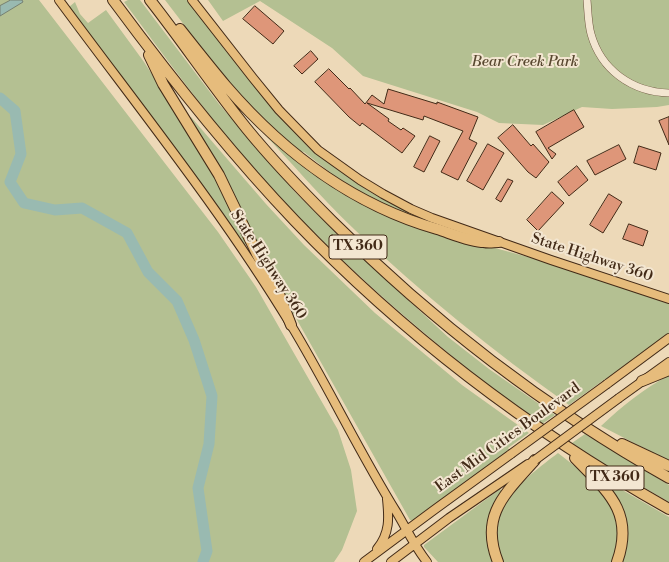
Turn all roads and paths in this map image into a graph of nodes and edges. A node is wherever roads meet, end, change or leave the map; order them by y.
1 (150, 0) edge
2 (192, 0) edge
3 (114, 1) edge
4 (587, 2) edge
5 (61, 3) edge
6 (164, 18) junction
7 (142, 39) junction
8 (669, 93) edge
9 (499, 242) junction
10 (651, 292) junction
11 (669, 292) edge
12 (669, 298) edge
13 (291, 325) junction
14 (669, 338) edge
15 (669, 362) edge
16 (669, 370) edge
17 (642, 381) junction
18 (594, 433) junction
19 (563, 446) junction
20 (535, 460) junction
21 (669, 466) edge
22 (669, 478) edge
23 (387, 497) junction
24 (669, 509) edge
25 (407, 530) junction
26 (414, 544) junction
27 (366, 560) edge
28 (391, 562) edge
29 (427, 562) edge
30 (498, 562) edge
31 (617, 562) edge

1 - 6 highway, TX 360
2 - 9 main road, State Highway 360
3 - 7 highway, TX 360
4 - 8 street
5 - 13 main road, State Highway 360
6 - 9 highway
6 - 18 highway, TX 360
7 - 13 highway
7 - 19 highway, TX 360
9 - 10 main road, State Highway 360
10 - 11 main road
10 - 12 main road, State Highway 360
13 - 23 main road, State Highway 360
14 - 25 main road, East Mid Cities Boulevard, bridge
15 - 17 main road, East Mid Cities Boulevard
16 - 17 highway
17 - 20 main road, East Mid Cities Boulevard, bridge
18 - 21 highway
18 - 22 highway, TX 360
19 - 24 highway, TX 360
19 - 31 highway
20 - 26 main road, East Mid Cities Boulevard
20 - 30 highway
23 - 25 main road, State Highway 360
23 - 27 main road
25 - 26 main road, State Highway 360
25 - 27 main road, East Mid Cities Boulevard
26 - 28 main road, East Mid Cities Boulevard
26 - 29 main road, State Highway 360

